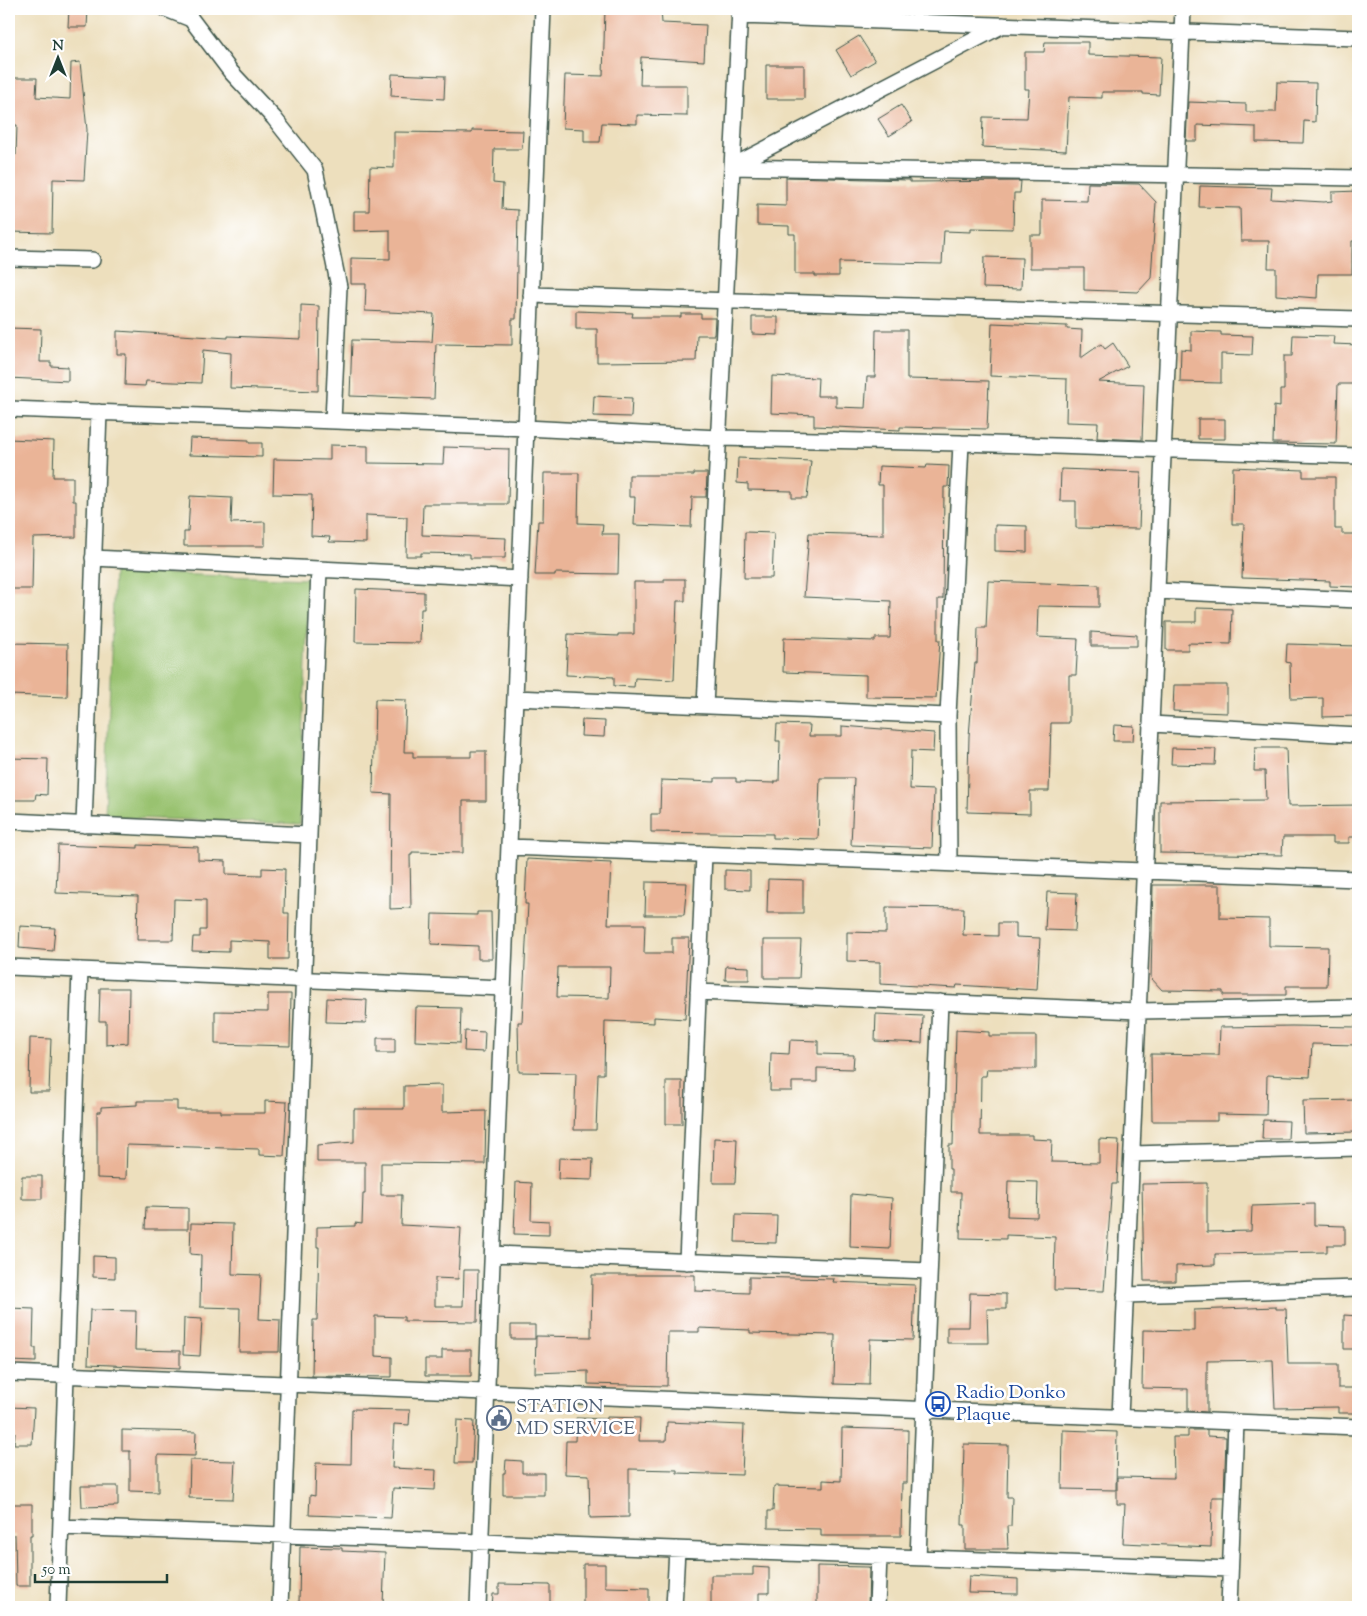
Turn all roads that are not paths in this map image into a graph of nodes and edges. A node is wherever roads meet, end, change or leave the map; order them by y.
1 (166, 9) edge
2 (543, 9) edge
3 (1183, 9) edge
4 (739, 12) edge
5 (1003, 25) junction
6 (1182, 32) junction
7 (1358, 38) edge
8 (732, 167) junction
9 (1176, 175) junction
10 (1358, 178) edge
11 (9, 258) edge
12 (92, 260) dead end
13 (531, 295) junction
14 (725, 300) junction
15 (1169, 313) junction
16 (1358, 319) edge
17 (9, 409) edge
18 (99, 412) junction
19 (333, 421) junction
20 (526, 428) junction
21 (718, 438) junction
22 (961, 443) junction
23 (1163, 451) junction
24 (1358, 456) edge
25 (94, 558) junction
26 (319, 569) junction
27 (520, 579) junction
28 (1157, 592) junction
29 (1358, 600) edge
30 (515, 698) junction
31 (705, 706) junction
32 (948, 716) junction
33 (1151, 724) junction
34 (1358, 735) edge
35 (9, 821) edge
36 (84, 824) junction
37 (309, 836) junction
38 (509, 847) junction
39 (704, 854) junction
40 (949, 863) junction
41 (1144, 871) junction
42 (1358, 879) edge
43 (9, 967) edge
44 (80, 970) junction
45 (303, 979) junction
46 (503, 988) junction
47 (698, 992) junction
48 (940, 1002) junction
49 (1358, 1008) edge
50 (1138, 1011) junction
51 (1358, 1148) edge
52 (1132, 1154) junction
53 (493, 1254) junction
54 (687, 1262) junction
55 (930, 1271) junction
56 (1358, 1288) edge
57 (1125, 1295) junction
58 (9, 1373) edge
59 (66, 1375) junction
60 (289, 1383) junction
61 (488, 1391) junction
62 (923, 1409) junction
63 (1120, 1417) junction
64 (1236, 1422) junction
65 (1358, 1427) edge
66 (61, 1527) junction
67 (283, 1535) junction
68 (481, 1542) junction
69 (677, 1549) junction
70 (879, 1556) junction
71 (918, 1558) junction
72 (1230, 1569) junction
73 (58, 1607) edge
74 (280, 1607) edge
75 (478, 1607) edge
76 (674, 1607) edge
77 (877, 1607) edge
78 (1229, 1607) edge

1 - 19 street
2 - 13 street
3 - 6 street
4 - 5 street
4 - 8 street
5 - 6 street
5 - 8 street
6 - 7 street
6 - 9 street
8 - 9 street
8 - 14 street
9 - 10 street
9 - 15 street
11 - 12 street
13 - 14 street
13 - 20 street
14 - 15 street
14 - 21 street
15 - 16 street
15 - 23 street
17 - 18 street
18 - 19 street
18 - 25 street
19 - 20 street
20 - 21 street
20 - 27 street
21 - 22 street
21 - 31 street
22 - 23 street
22 - 32 street
23 - 24 street
23 - 28 street
25 - 26 street
25 - 36 street
26 - 27 street
26 - 37 street
27 - 30 street
28 - 29 street
28 - 33 street
30 - 31 street
30 - 38 street
31 - 32 street
32 - 40 street
33 - 34 street
33 - 41 street
35 - 36 street
36 - 37 street
37 - 45 street
38 - 39 street
38 - 46 street
39 - 40 street
39 - 47 street
40 - 41 street
41 - 42 street
41 - 50 street
43 - 44 street
44 - 45 street
44 - 59 street
45 - 46 street
45 - 60 street
46 - 53 street
47 - 48 street
47 - 54 street
48 - 50 street
48 - 55 street
49 - 50 street
50 - 52 street
51 - 52 street
52 - 57 street
53 - 54 street
53 - 61 street
54 - 55 street
55 - 62 street
56 - 57 street
57 - 63 street
58 - 59 street
59 - 60 street
59 - 66 street
60 - 61 street
60 - 67 street
61 - 62 street
61 - 68 street
62 - 63 street
62 - 71 street
63 - 64 street
64 - 65 street
64 - 72 street
66 - 67 street
66 - 73 street
67 - 68 street
67 - 74 street
68 - 69 street
68 - 75 street
69 - 70 street
69 - 76 street
70 - 71 street
70 - 77 street
71 - 72 street
72 - 78 street

